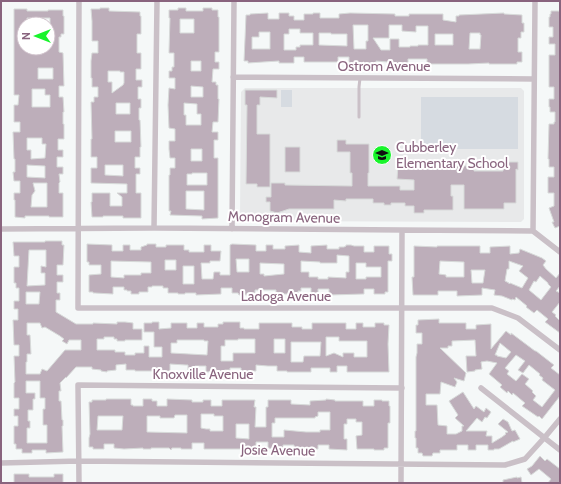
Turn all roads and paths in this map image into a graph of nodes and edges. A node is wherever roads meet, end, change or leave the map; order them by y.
1 (80, 1) edge
2 (157, 1) edge
3 (234, 1) edge
4 (535, 1) edge
5 (233, 77) junction
6 (360, 78) junction
7 (534, 79) junction
8 (359, 117) dead end
9 (78, 228) junction
10 (154, 228) junction
11 (1, 229) edge
12 (232, 229) junction
13 (402, 230) junction
14 (533, 230) junction
15 (560, 252) edge
16 (402, 308) junction
17 (560, 350) edge
18 (402, 388) junction
19 (482, 388) dead end
20 (560, 419) edge
21 (545, 437) junction
22 (560, 450) edge
23 (79, 460) junction
24 (1, 463) edge
25 (402, 464) junction
26 (79, 483) edge
27 (401, 483) edge

1 - 9 street
2 - 10 street
3 - 5 street
4 - 7 street
5 - 6 street, Ostrom Avenue
5 - 12 street
6 - 7 street, Ostrom Avenue
6 - 8 lane
7 - 14 street
9 - 10 street, Monogram Avenue
9 - 11 street, Monogram Avenue
9 - 16 street, Ladoga Avenue
10 - 12 street, Monogram Avenue
12 - 13 street, Monogram Avenue
13 - 14 street, Monogram Avenue
13 - 16 street
14 - 15 street
16 - 17 street, Ladoga Avenue
16 - 18 street
18 - 23 street, Knoxville Avenue
18 - 25 street
19 - 21 street
20 - 21 street, Josie Avenue
21 - 22 street
21 - 25 street, Josie Avenue
23 - 24 street, Josie Avenue
23 - 25 street, Josie Avenue
23 - 26 street
25 - 27 street

